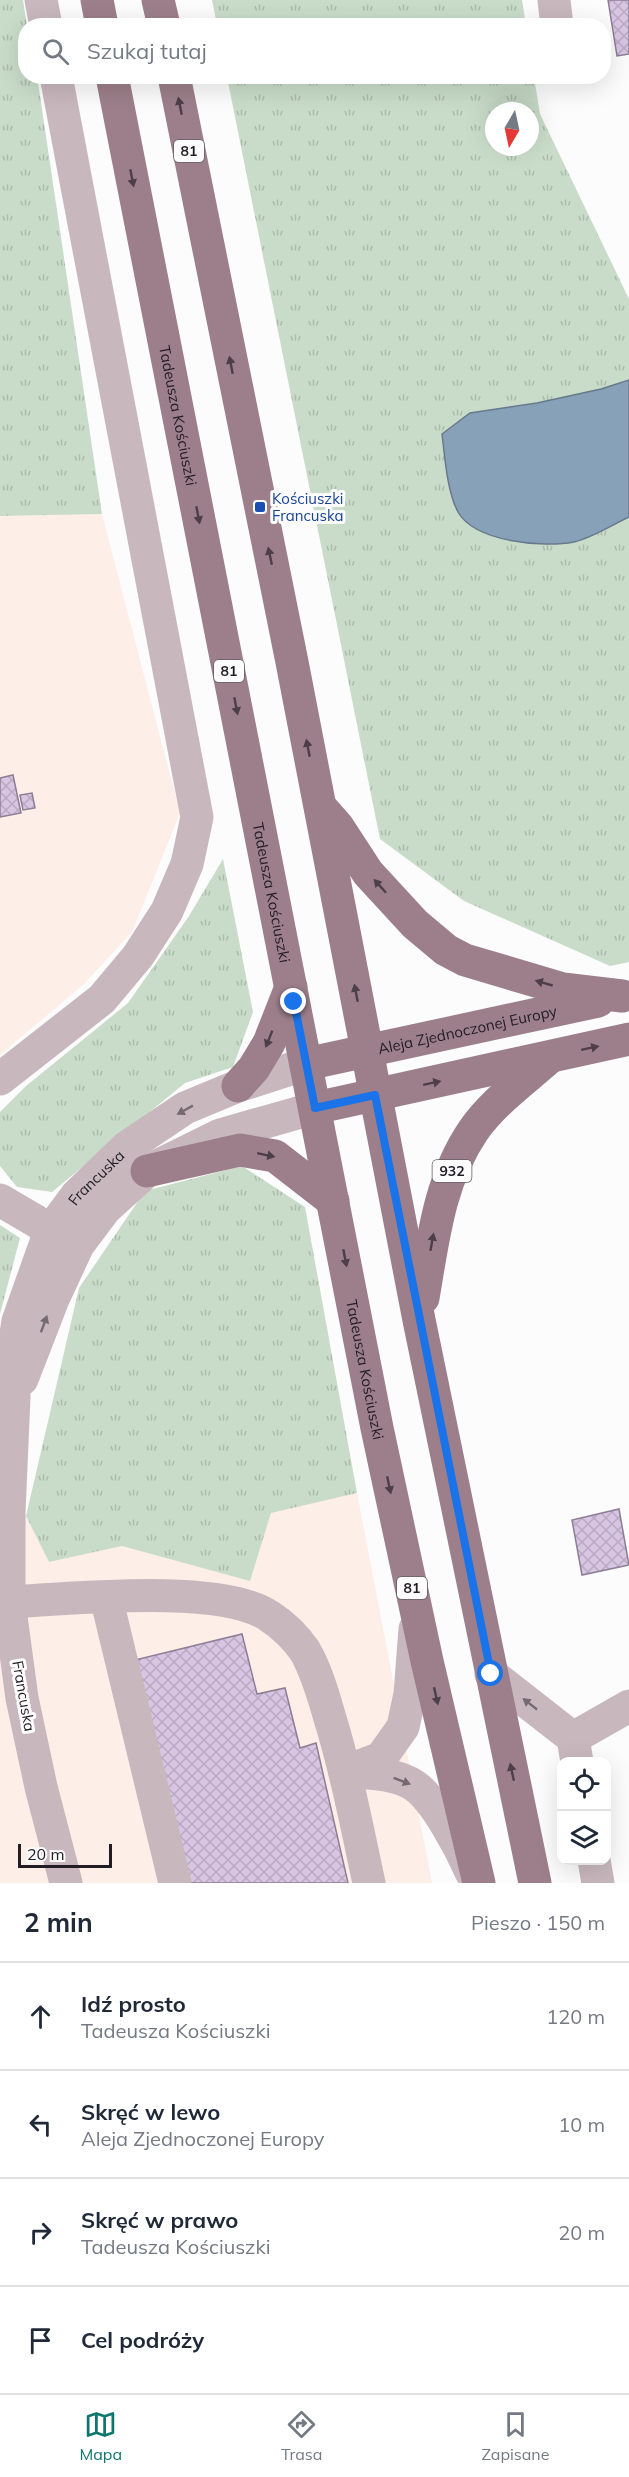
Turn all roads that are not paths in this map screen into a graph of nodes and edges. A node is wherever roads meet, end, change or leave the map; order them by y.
1 (41, 0) edge
2 (97, 0) edge
3 (159, 0) edge
4 (554, 0) edge
5 (44, 18) edge
6 (100, 18) edge
7 (162, 18) edge
8 (556, 18) edge
9 (58, 84) edge
10 (114, 84) edge
11 (176, 84) edge
12 (319, 805) junction
13 (291, 987) junction
14 (625, 995) edge
15 (629, 1039) edge
16 (367, 1050) junction
17 (552, 1056) junction
18 (306, 1064) junction
19 (0, 1079) edge
20 (238, 1086) junction
21 (375, 1095) junction
22 (315, 1108) junction
23 (147, 1171) junction
24 (0, 1200) edge
25 (333, 1201) junction
26 (64, 1238) junction
27 (418, 1320) junction
28 (7, 1399) edge
29 (106, 1597) junction
30 (9, 1602) junction
31 (416, 1607) junction
32 (491, 1674) junction
33 (629, 1706) edge
34 (575, 1750) edge
35 (345, 1772) junction
36 (595, 1865) edge
37 (66, 1883) edge
38 (175, 1883) edge
39 (369, 1883) edge
40 (478, 1883) edge
41 (535, 1883) edge
42 (598, 1883) edge

1 - 5 street
2 - 6 main road
3 - 7 main road
4 - 8 street
9 - 19 street
10 -> 13 main road, Tadeusza Kościuszki / 81
12 -> 11 main road, 81
14 -> 12 main road
16 -> 12 main road, 81
13 - 18 main road, Tadeusza Kościuszki / 81
13 -> 20 main road
14 - 16 main road, Aleja Zjednoczonej Europy
17 -> 15 main road, 932
16 - 18 main road, Aleja Zjednoczonej Europy
16 - 21 main road, 81
21 -> 17 main road, 932
27 -> 17 main road, 932
18 - 20 street, Francuska
18 - 22 main road, Tadeusza Kościuszki / 81
20 -> 26 street, Francuska
21 - 22 main road, 932
21 - 27 main road, 81
22 - 23 street, Francuska
22 - 25 main road, Tadeusza Kościuszki / 81
23 -> 25 main road
23 - 26 street, Francuska
24 - 26 street
25 -> 31 main road, Tadeusza Kościuszki / 81
26 - 28 street, Francuska
27 - 32 main road, 81
28 - 30 street, Francuska
29 - 30 street
29 - 35 street
29 - 38 street
30 - 37 street, Francuska
31 - 35 street
31 -> 40 main road, Tadeusza Kościuszki / 81
34 -> 32 street
41 -> 32 main road, 81
33 - 34 street
35 - 39 street
35 -> 40 street
36 - 42 street

